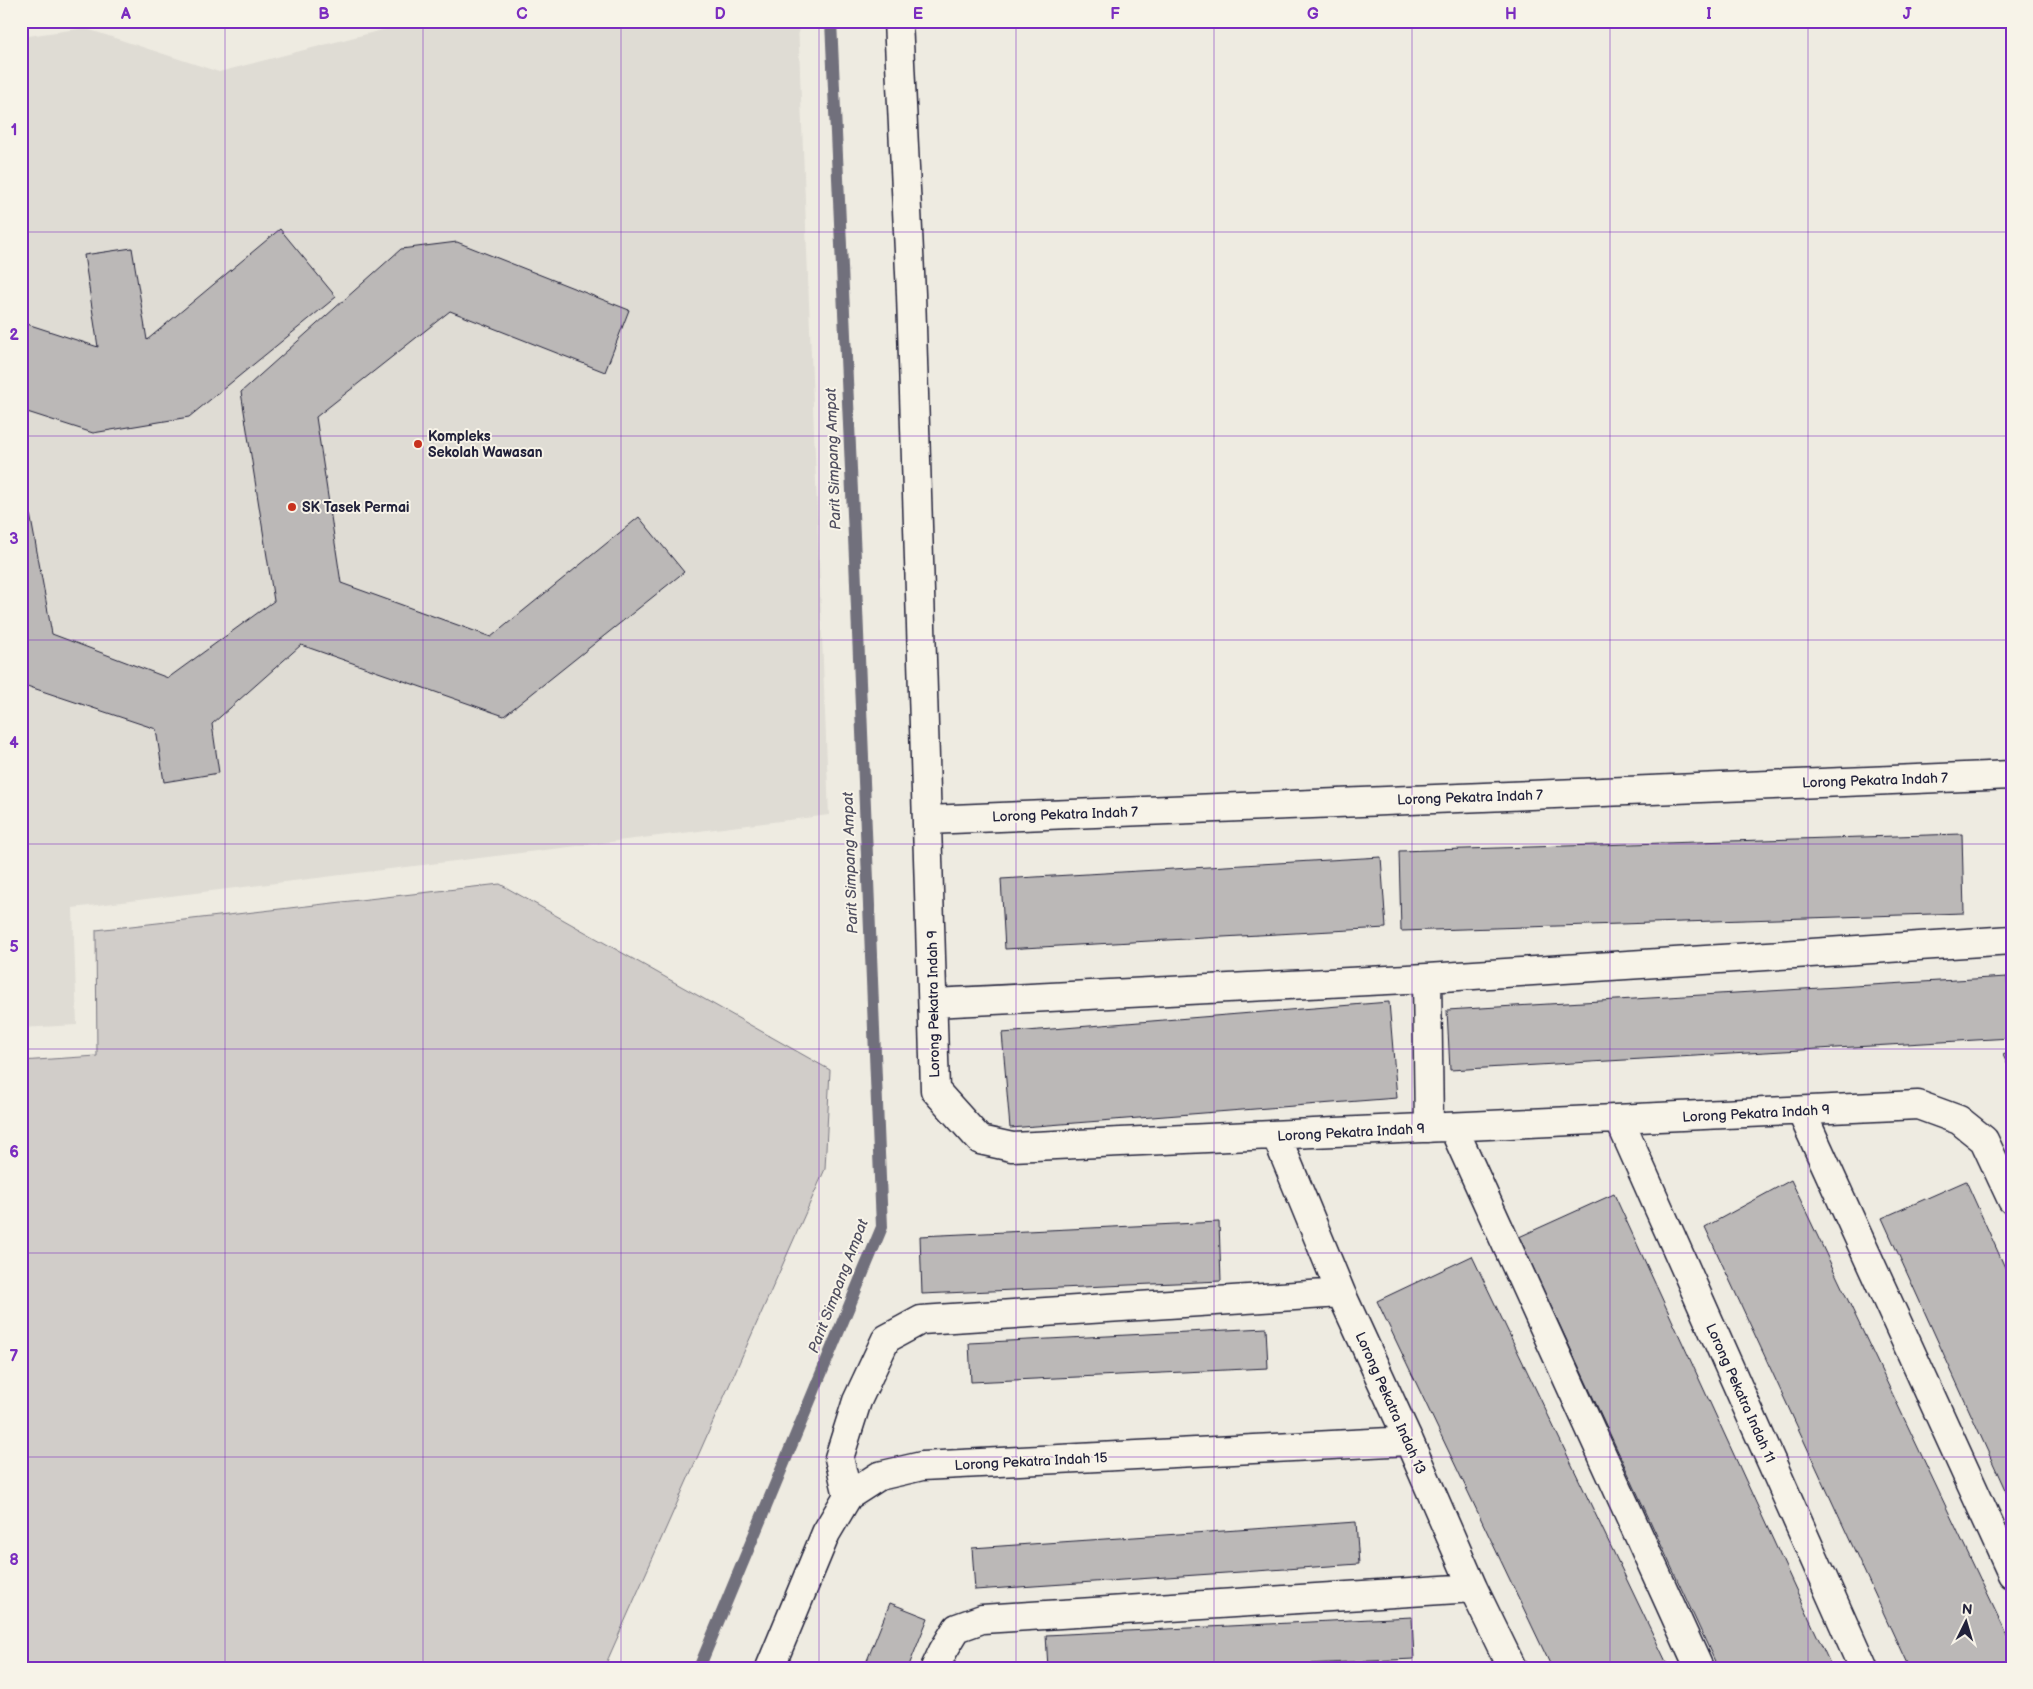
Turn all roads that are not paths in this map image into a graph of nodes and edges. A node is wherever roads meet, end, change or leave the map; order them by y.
1 (898, 21) edge
2 (2009, 781) edge
3 (928, 820) junction
4 (2012, 940) edge
5 (1426, 978) junction
6 (933, 1003) junction
7 (1801, 1111) junction
8 (1619, 1119) junction
9 (1441, 1127) junction
10 (1276, 1135) junction
11 (2012, 1200) edge
12 (1341, 1293) junction
13 (1409, 1441) junction
14 (848, 1496) junction
15 (2012, 1574) edge
16 (1473, 1588) junction
17 (770, 1668) edge
18 (935, 1668) edge
19 (1512, 1668) edge
20 (1699, 1668) edge
21 (1863, 1668) edge

1 - 3 street, Lorong Pekatra Indah 9
2 - 3 street, Lorong Pekatra Indah 7
3 - 6 street, Lorong Pekatra Indah 9
4 - 5 street
5 - 6 street
5 - 9 street
6 - 10 street, Lorong Pekatra Indah 9
7 - 8 street, Lorong Pekatra Indah 9
7 - 11 street, Lorong Pekatra Indah 9
7 - 15 street
8 - 9 street, Lorong Pekatra Indah 9
8 - 21 street, Lorong Pekatra Indah 11
9 - 10 street, Lorong Pekatra Indah 9
9 - 20 street
10 - 12 street, Lorong Pekatra Indah 13
12 - 13 street, Lorong Pekatra Indah 13
12 - 14 street
13 - 14 street, Lorong Pekatra Indah 15
13 - 16 street, Lorong Pekatra Indah 13
14 - 17 street, Lorong Pekatra Indah 15
16 - 18 street
16 - 19 street, Lorong Pekatra Indah 13

